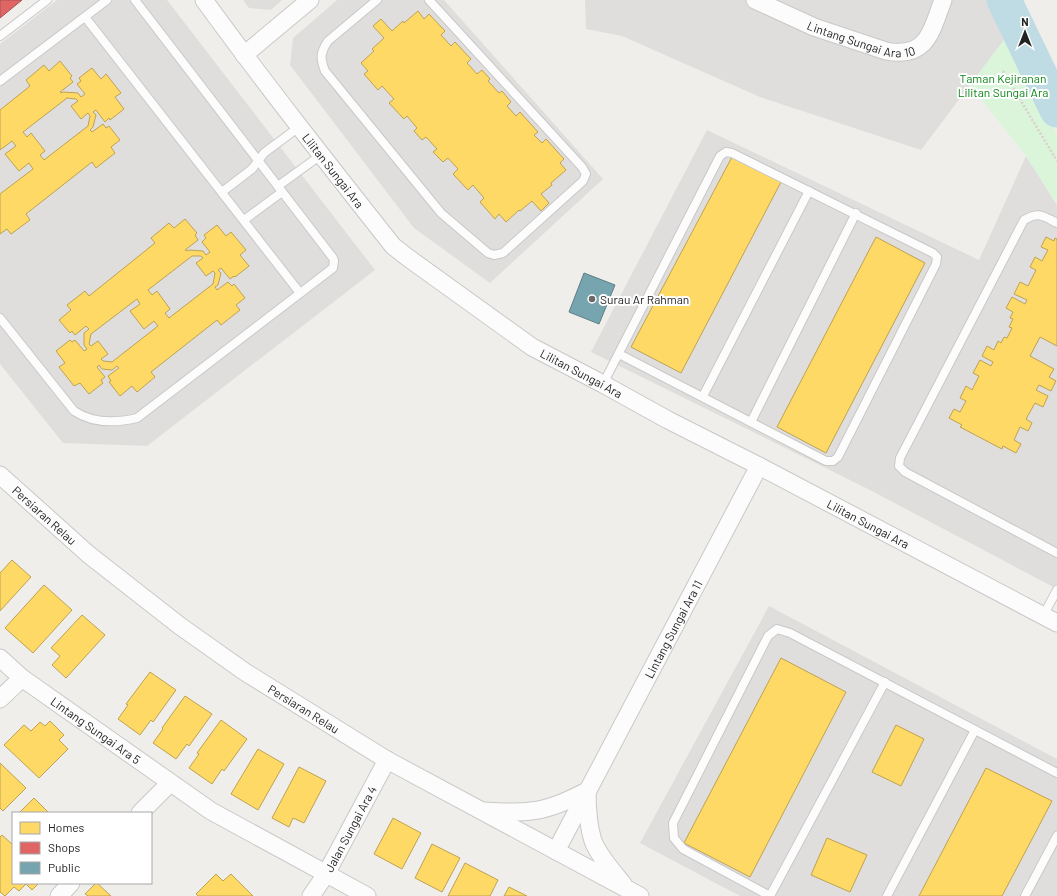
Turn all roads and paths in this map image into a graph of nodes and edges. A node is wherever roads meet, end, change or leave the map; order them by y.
1 (47, 0) edge
2 (107, 0) edge
3 (135, 0) edge
4 (204, 0) edge
5 (310, 0) edge
6 (377, 0) edge
7 (429, 0) edge
8 (755, 0) edge
9 (943, 0) edge
10 (85, 17) junction
11 (0, 36) edge
12 (244, 55) junction
13 (1003, 71) dead end
14 (0, 81) edge
15 (299, 127) junction
16 (321, 155) junction
17 (258, 161) junction
18 (1057, 161) edge
19 (280, 189) junction
20 (809, 191) junction
21 (222, 192) junction
22 (856, 214) junction
23 (244, 220) junction
24 (1057, 223) edge
25 (300, 293) junction
26 (0, 318) edge
27 (619, 354) junction
28 (603, 384) junction
29 (703, 396) junction
30 (751, 422) junction
31 (758, 466) junction
32 (0, 475) edge
33 (1057, 553) edge
34 (1057, 590) edge
35 (1050, 619) edge
36 (0, 658) edge
37 (22, 678) junction
38 (885, 682) junction
39 (0, 700) edge
40 (975, 730) junction
41 (386, 760) junction
42 (1057, 773) edge
43 (170, 783) junction
44 (587, 792) junction
45 (478, 810) junction
46 (141, 812) edge
47 (1057, 836) edge
48 (556, 852) junction
49 (326, 874) junction
50 (70, 884) edge
51 (633, 893) edge
52 (59, 896) edge
53 (311, 896) edge
54 (367, 896) edge
55 (887, 896) edge
56 (1025, 896) edge

1 - 11 lane
2 - 10 lane
3 - 17 lane
4 - 12 street, Lilitan Sungai Ara
5 - 12 street
6 - 7 lane
8 - 9 street, Lintang Sungai Ara 10
10 - 14 lane
10 - 21 lane
12 - 15 street, Lilitan Sungai Ara
13 - 18 path
15 - 16 street, Lilitan Sungai Ara
15 - 17 lane
16 - 19 lane
16 - 28 street, Lilitan Sungai Ara
17 - 19 lane
17 - 21 lane
19 - 23 lane
19 - 25 lane
20 - 22 lane
20 - 27 lane
20 - 29 lane
21 - 23 lane
22 - 30 lane
22 - 30 lane
23 - 25 lane
24 - 33 lane
25 - 26 lane
27 - 28 lane
27 - 29 lane
28 - 31 street, Lilitan Sungai Ara
29 - 30 lane
31 - 35 street, Lilitan Sungai Ara
31 - 44 street, Lintang Sungai Ara 11
32 - 41 street, Persiaran Relau
34 - 35 lane
36 - 37 street, Lintang Sungai Ara 5
37 - 39 street
37 - 43 street, Lintang Sungai Ara 5
38 - 38 lane
38 - 40 lane
40 - 42 lane
40 - 55 lane
41 - 45 street, Persiaran Relau
41 - 49 street, Jalan Sungai Ara 4
43 - 46 street
43 - 49 street, Lintang Sungai Ara 5
44 - 45 street
44 - 48 street, Lintang Sungai Ara 11
44 - 51 street, Lintang Sungai Ara 11
45 - 48 street, Persiaran Relau
47 - 56 lane
48 - 51 street, Persiaran Relau
49 - 53 street, Jalan Sungai Ara 4
49 - 54 street, Lintang Sungai Ara 5
50 - 52 street

